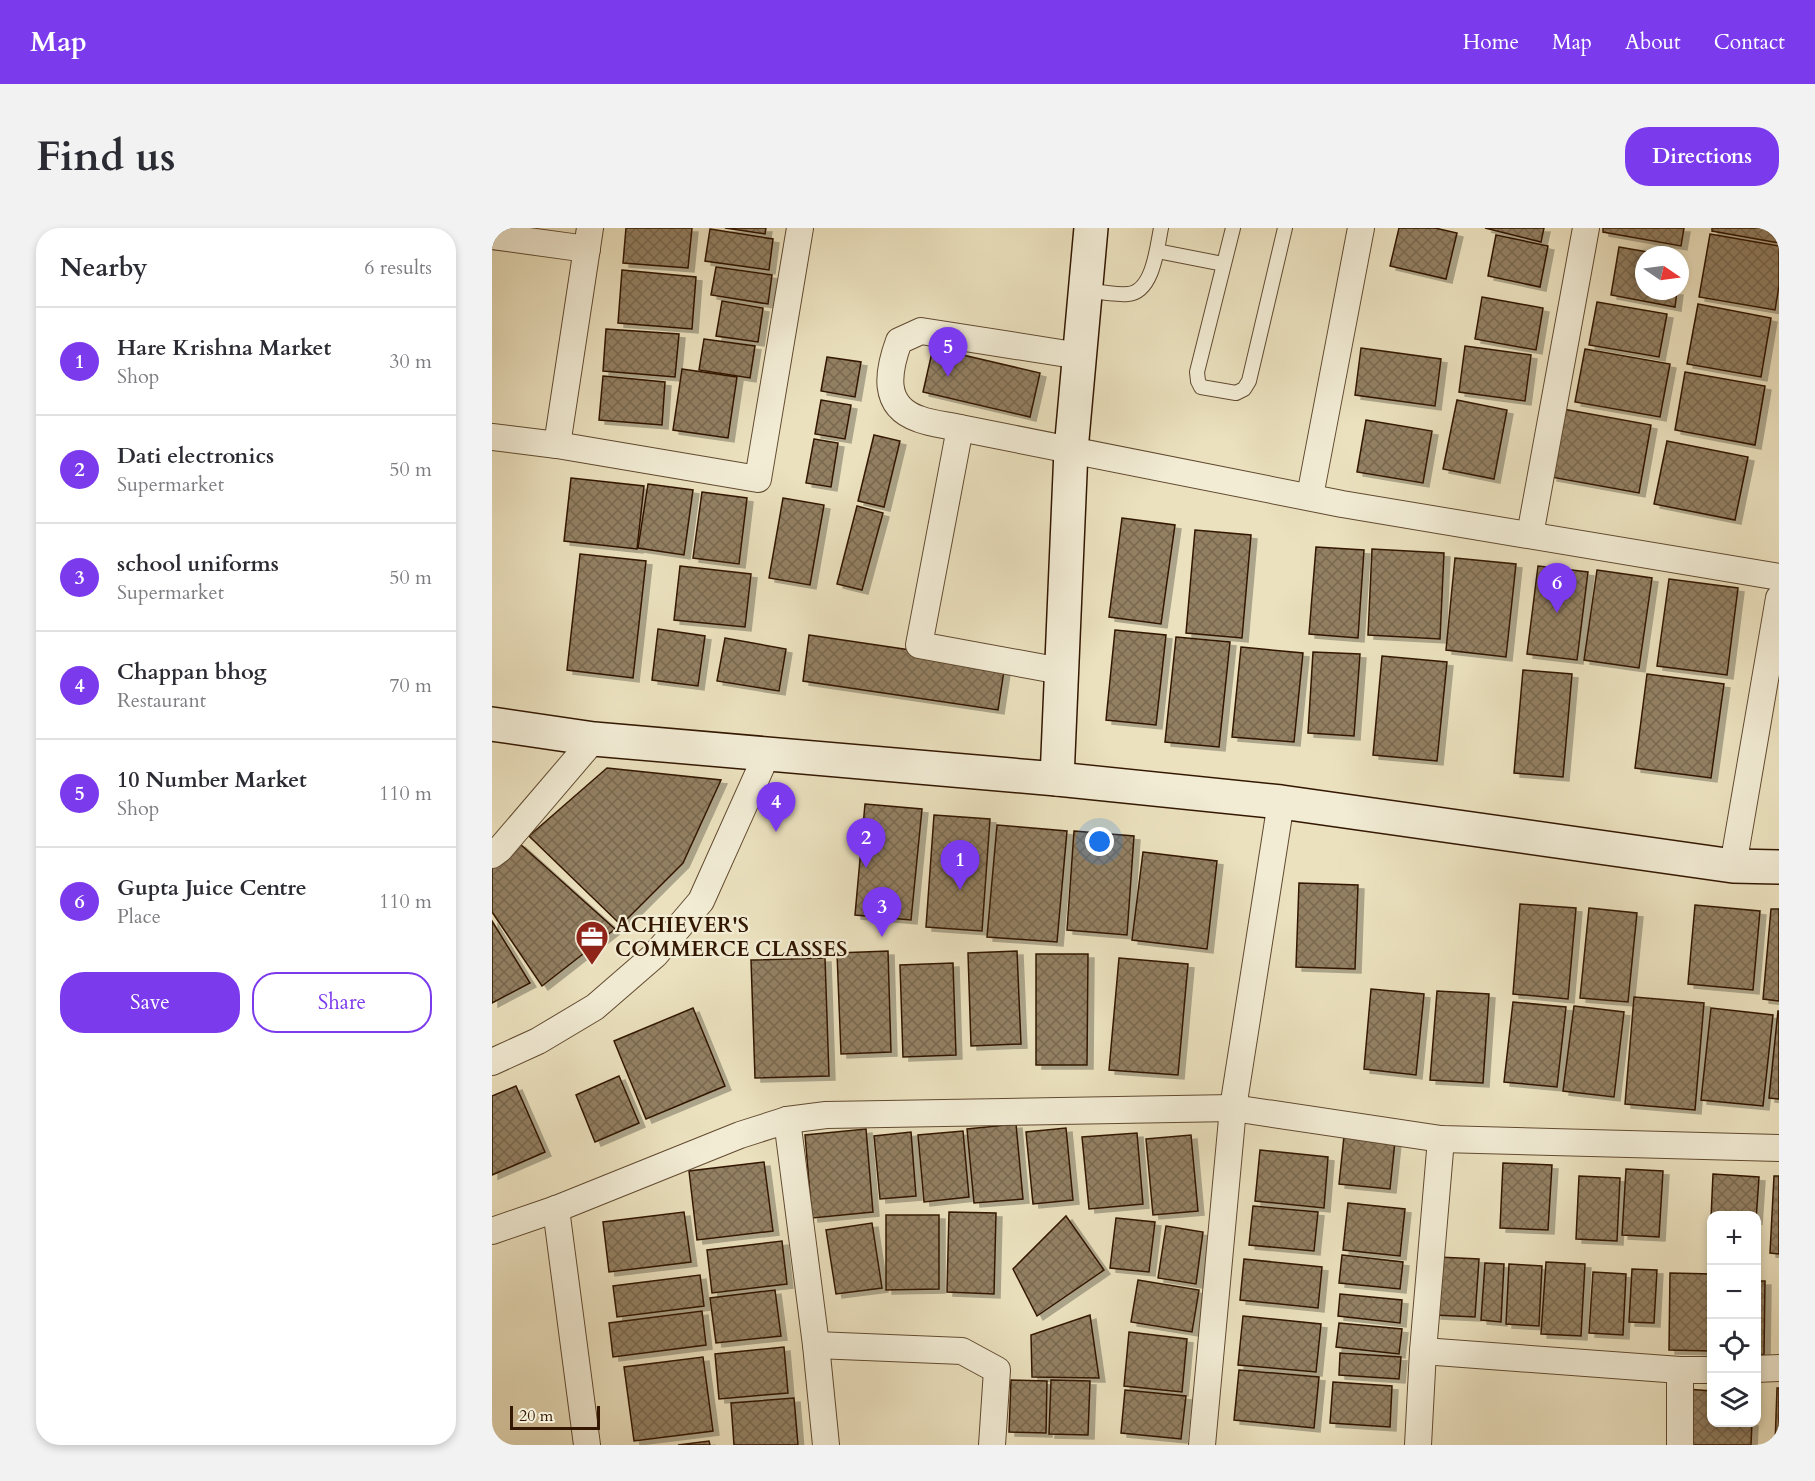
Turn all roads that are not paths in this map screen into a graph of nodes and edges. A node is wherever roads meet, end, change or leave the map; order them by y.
1 (800, 228) edge
2 (1092, 228) edge
3 (1161, 228) edge
4 (1233, 228) edge
5 (1285, 228) edge
6 (1361, 228) edge
7 (1586, 228) edge
8 (492, 236) edge
9 (588, 238) edge
10 (1157, 251) junction
11 (1223, 264) junction
12 (1086, 291) junction
13 (1080, 356) junction
14 (960, 428) junction
15 (492, 437) edge
16 (557, 445) junction
17 (1071, 450) junction
18 (1310, 496) junction
19 (1530, 535) junction
20 (1779, 577) edge
21 (1779, 598) edge
22 (1061, 671) junction
23 (492, 724) edge
24 (594, 739) junction
25 (767, 754) junction
26 (1057, 779) junction
27 (1281, 802) junction
28 (492, 855) edge
29 (1733, 866) junction
30 (1779, 867) edge
31 (492, 1062) edge
32 (1233, 1108) junction
33 (787, 1120) junction
34 (1441, 1139) junction
35 (1779, 1148) edge
36 (556, 1209) junction
37 (492, 1231) edge
38 (816, 1345) junction
39 (1423, 1352) junction
40 (1779, 1368) edge
41 (1761, 1369) edge
42 (1680, 1370) junction
43 (1707, 1370) edge
44 (587, 1445) edge
45 (826, 1445) edge
46 (992, 1445) edge
47 (1202, 1445) edge
48 (1418, 1445) edge
49 (1680, 1445) edge

1 - 16 street
2 - 12 street
3 - 10 lane
4 - 11 lane
5 - 11 lane
6 - 18 street
7 - 19 street
8 - 9 street
9 - 16 street
10 - 11 lane
10 - 12 lane
12 - 13 street
13 - 14 street
13 - 17 street
14 - 17 street
14 - 22 street
15 - 16 street
17 - 18 street
17 - 22 street
18 - 19 street
19 - 20 street
21 - 29 street
22 - 26 street
23 - 24 street
24 - 25 street
24 - 28 street
25 - 26 street
25 - 31 street
26 - 27 street
27 - 29 street
27 - 32 street
29 - 30 street
32 - 33 street
32 - 34 street
32 - 47 street
33 - 36 street
33 - 38 street
34 - 35 street
34 - 39 street
36 - 37 street
36 - 44 street
38 - 45 street
38 - 46 street
39 - 42 street
39 - 48 street
40 - 41 street
42 - 43 street
42 - 49 street

